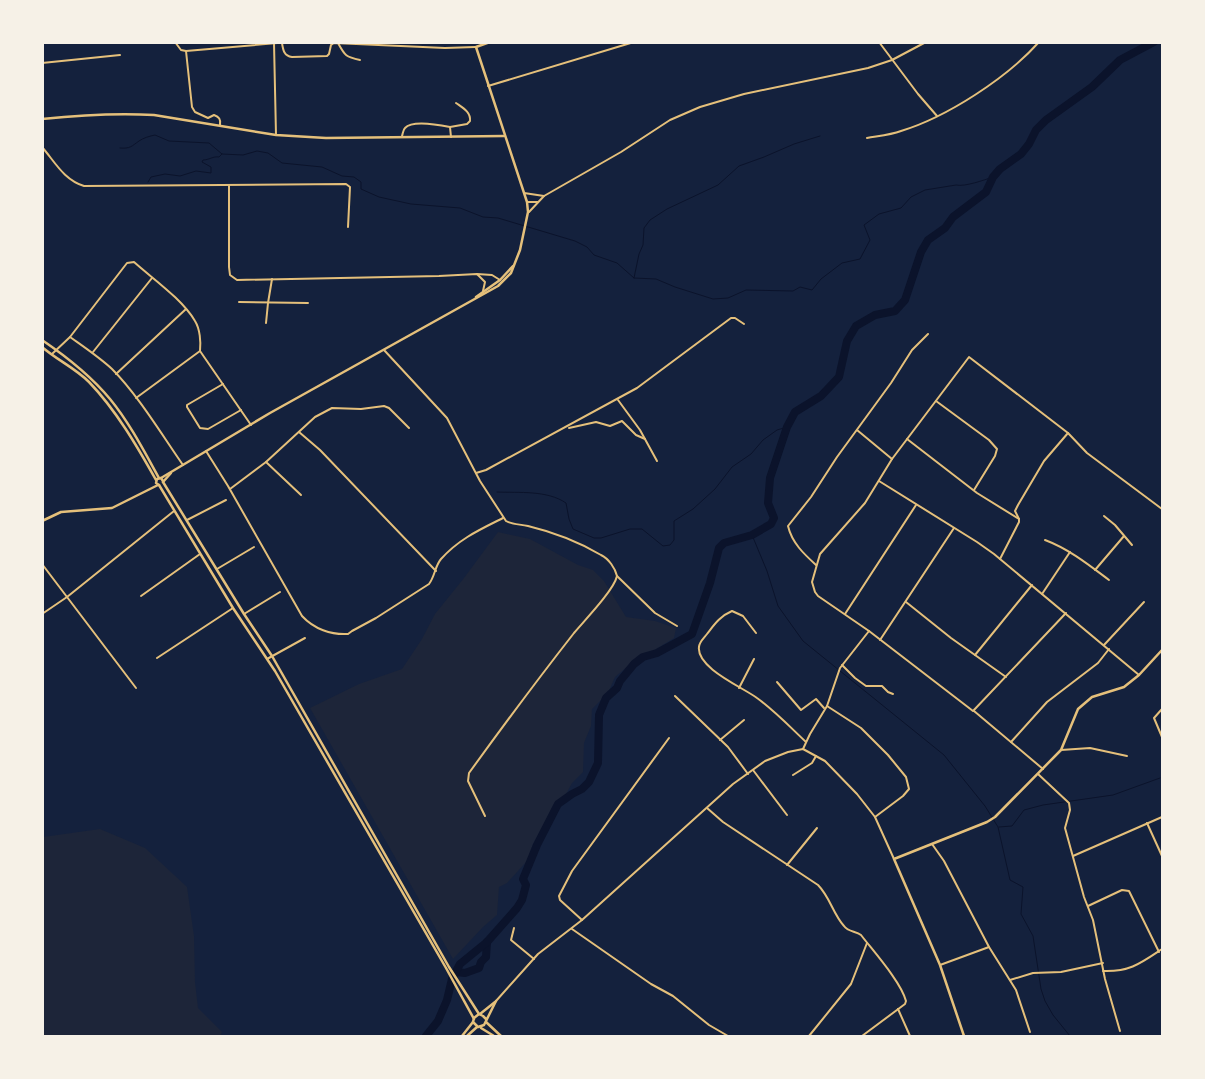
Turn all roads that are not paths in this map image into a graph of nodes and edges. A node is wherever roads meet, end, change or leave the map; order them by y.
1 (175, 42) edge
2 (204, 42) edge
3 (289, 42) edge
4 (344, 42) edge
5 (490, 42) edge
6 (634, 42) edge
7 (878, 42) edge
8 (926, 42) edge
9 (1039, 42) edge
10 (274, 43) edge
11 (282, 43) edge
12 (338, 43) edge
13 (476, 47) junction
14 (205, 48) junction
15 (186, 51) junction
16 (120, 55) dead end
17 (360, 60) dead end
18 (892, 60) junction
19 (42, 64) edge
20 (488, 86) junction
21 (456, 103) dead end
22 (937, 116) junction
23 (208, 118) junction
24 (42, 119) edge
25 (208, 123) junction
26 (220, 125) junction
27 (450, 128) junction
28 (276, 135) junction
29 (402, 136) junction
30 (504, 136) junction
31 (451, 137) junction
32 (866, 138) dead end
33 (42, 147) edge
34 (229, 186) junction
35 (524, 194) junction
36 (544, 196) junction
37 (527, 202) junction
38 (538, 202) junction
39 (528, 212) junction
40 (348, 227) dead end
41 (514, 265) junction
42 (477, 274) junction
43 (152, 278) junction
44 (272, 279) junction
45 (500, 280) junction
46 (483, 291) junction
47 (475, 298) junction
48 (239, 302) dead end
49 (268, 303) junction
50 (308, 303) dead end
51 (186, 309) junction
52 (266, 323) dead end
53 (744, 324) dead end
54 (928, 334) dead end
55 (70, 337) junction
56 (42, 340) edge
57 (42, 347) edge
58 (55, 350) junction
59 (384, 350) junction
60 (200, 351) junction
61 (92, 352) junction
62 (52, 354) junction
63 (116, 374) junction
64 (223, 384) junction
65 (136, 398) junction
66 (618, 400) junction
67 (936, 401) junction
68 (241, 410) junction
69 (251, 425) junction
70 (409, 428) dead end
71 (565, 428) junction
72 (857, 430) junction
73 (299, 432) junction
74 (1068, 433) junction
75 (645, 439) junction
76 (907, 439) junction
77 (206, 451) junction
78 (892, 459) junction
79 (657, 460) dead end
80 (266, 462) junction
81 (183, 466) junction
82 (172, 472) junction
83 (476, 473) junction
84 (158, 481) junction
85 (878, 481) junction
86 (163, 482) junction
87 (230, 489) junction
88 (973, 490) junction
89 (300, 495) dead end
90 (226, 500) dead end
91 (916, 505) junction
92 (1162, 509) edge
93 (174, 511) junction
94 (1104, 516) dead end
95 (503, 518) junction
96 (1019, 518) junction
97 (187, 520) junction
98 (42, 521) edge
99 (954, 528) junction
100 (1124, 536) junction
101 (1045, 540) dead end
102 (1132, 545) dead end
103 (254, 547) dead end
104 (1070, 552) junction
105 (200, 554) junction
106 (1000, 559) junction
107 (42, 564) edge
108 (816, 565) junction
109 (217, 569) junction
110 (1095, 570) junction
111 (436, 571) junction
112 (617, 576) junction
113 (1109, 580) dead end
114 (1032, 585) junction
115 (280, 592) dead end
116 (1042, 594) junction
117 (67, 596) junction
118 (141, 596) dead end
119 (906, 602) junction
120 (1144, 602) dead end
121 (233, 608) junction
122 (42, 614) edge
123 (244, 614) junction
124 (1066, 614) junction
125 (845, 615) junction
126 (677, 626) dead end
127 (869, 631) junction
128 (756, 633) dead end
129 (305, 638) dead end
130 (880, 640) junction
131 (1104, 645) junction
132 (1110, 650) junction
133 (1162, 650) edge
134 (975, 655) junction
135 (272, 656) junction
136 (157, 658) dead end
137 (267, 659) junction
138 (754, 659) dead end
139 (842, 665) junction
140 (1139, 675) junction
141 (1006, 677) junction
142 (777, 682) dead end
143 (136, 688) dead end
144 (739, 688) junction
145 (893, 694) dead end
146 (675, 696) dead end
147 (827, 706) junction
148 (824, 708) junction
149 (1162, 709) edge
150 (973, 711) junction
151 (744, 720) dead end
152 (1162, 737) edge
153 (669, 738) dead end
154 (720, 740) junction
155 (806, 742) junction
156 (1011, 742) junction
157 (802, 749) junction
158 (1061, 750) junction
159 (816, 756) junction
160 (1127, 756) dead end
161 (753, 770) junction
162 (1043, 770) junction
163 (748, 774) junction
164 (1038, 774) junction
165 (792, 775) dead end
166 (707, 808) junction
167 (787, 815) dead end
168 (485, 816) dead end
169 (875, 817) junction
170 (1162, 817) edge
171 (1147, 823) junction
172 (817, 828) dead end
173 (931, 843) junction
174 (1073, 856) junction
175 (1162, 856) edge
176 (894, 859) junction
177 (787, 865) junction
178 (1088, 906) junction
179 (582, 920) junction
180 (514, 928) dead end
181 (571, 928) junction
182 (867, 943) junction
183 (989, 947) junction
184 (1162, 949) edge
185 (1158, 952) junction
186 (534, 960) junction
187 (1102, 963) junction
188 (940, 966) junction
189 (448, 968) junction
190 (1104, 971) junction
191 (1010, 980) junction
192 (496, 1002) junction
193 (898, 1009) junction
194 (480, 1014) junction
195 (473, 1020) junction
196 (486, 1020) junction
197 (479, 1027) junction
198 (1120, 1031) dead end
199 (1030, 1032) dead end
200 (462, 1036) edge
201 (468, 1036) edge
202 (494, 1036) edge
203 (501, 1036) edge
204 (728, 1036) edge
205 (808, 1036) edge
206 (862, 1036) edge
207 (910, 1036) edge
208 (964, 1036) edge

1 - 15 street
2 - 14 street
3 - 11 street
4 - 12 street
4 - 13 street
5 - 13 street
6 - 20 street
7 - 18 street
8 - 18 street
9 - 22 street
10 - 11 street
10 - 14 street
10 - 28 street
11 - 12 street
12 - 17 street
13 - 20 street
14 - 15 street
15 - 23 street
16 - 19 street
18 - 22 street
18 - 36 street
20 - 30 street
21 - 27 street
22 - 32 street
23 - 25 street
23 - 26 street
24 - 25 street
25 - 26 street
26 - 28 street
27 - 29 street
27 - 31 street
28 - 29 street
29 - 31 street
30 - 31 street
30 - 35 street
33 - 34 street
34 - 40 street
34 - 44 street
35 - 36 street
35 - 37 street
36 - 38 street
37 - 38 street
37 - 39 street
38 - 39 street
39 - 41 street
41 - 45 street
41 - 47 street
42 - 44 street
42 - 45 street
42 - 46 street
43 - 51 street
43 - 55 street
43 - 61 street
44 - 49 street
45 - 46 street
46 - 47 street
47 - 59 street
48 - 49 street
49 - 50 street
49 - 52 street
51 - 60 street
51 - 63 street
53 - 66 street
54 - 72 street
55 - 58 street
55 - 61 street
56 - 58 street
57 - 62 street
58 - 62 street
58 - 84 street
59 - 69 street
59 - 83 street
60 - 64 street
60 - 65 street
61 - 63 street
62 - 84 street
63 - 65 street
64 - 68 street
64 - 68 street
65 - 81 street
66 - 71 street
66 - 75 street
67 - 74 street
67 - 76 street
67 - 88 street
68 - 69 street
69 - 77 street
70 - 73 street
71 - 75 street
71 - 83 street
72 - 78 street
72 - 108 street
73 - 80 street
73 - 111 street
74 - 92 street
74 - 96 street
75 - 79 street
76 - 78 street
76 - 88 street
77 - 81 street
77 - 87 street
78 - 85 street
80 - 87 street
80 - 89 street
81 - 82 street
82 - 84 street
82 - 86 street
83 - 95 street
84 - 86 street
84 - 86 street
84 - 93 street
84 - 98 street
85 - 91 street
85 - 108 street
86 - 97 street
87 - 111 street
88 - 96 street
90 - 97 street
91 - 99 street
91 - 125 street
93 - 105 street
93 - 117 street
94 - 100 street
95 - 111 street
95 - 112 street
96 - 106 street
97 - 109 street
99 - 106 street
99 - 119 street
100 - 102 street
100 - 110 street
101 - 104 street
103 - 109 street
104 - 110 street
104 - 116 street
105 - 118 street
105 - 121 street
106 - 114 street
107 - 117 street
108 - 125 street
109 - 123 street
110 - 113 street
112 - 126 street
112 - 168 street
114 - 116 street
114 - 134 street
115 - 123 street
116 - 124 street
117 - 122 street
117 - 143 street
119 - 130 street
119 - 134 street
120 - 131 street
121 - 136 street
121 - 137 street
123 - 135 street
124 - 131 street
124 - 141 street
125 - 127 street
127 - 130 street
127 - 139 street
128 - 144 street
129 - 135 street
130 - 150 street
131 - 132 street
132 - 140 street
132 - 156 street
133 - 140 street
134 - 141 street
135 - 137 street
135 - 189 street
137 - 189 street
138 - 144 street
139 - 145 street
139 - 147 street
140 - 158 street
141 - 150 street
142 - 148 street
144 - 155 street
146 - 154 street
147 - 148 street
147 - 169 street
148 - 155 street
149 - 152 street
150 - 156 street
151 - 154 street
153 - 179 street
154 - 163 street
155 - 157 street
156 - 162 street
157 - 159 street
157 - 161 street
158 - 160 street
158 - 162 street
159 - 165 street
159 - 169 street
161 - 163 street
161 - 167 street
162 - 164 street
163 - 166 street
164 - 173 street
164 - 174 street
166 - 177 street
166 - 179 street
169 - 176 street
170 - 171 street
171 - 174 street
171 - 175 street
172 - 177 street
173 - 176 street
173 - 183 street
174 - 178 street
176 - 188 street
177 - 182 street
178 - 185 street
178 - 187 street
179 - 181 street
180 - 186 street
181 - 186 street
181 - 204 street
182 - 193 street
182 - 205 street
183 - 188 street
183 - 191 street
184 - 185 street
185 - 190 street
186 - 192 street
187 - 190 street
187 - 191 street
188 - 208 street
189 - 194 street
189 - 195 street
190 - 198 street
191 - 199 street
192 - 194 street
192 - 196 street
193 - 206 street
193 - 207 street
194 - 195 street
194 - 196 street
195 - 197 street
195 - 200 street
196 - 197 street
196 - 203 street
197 - 201 street
197 - 202 street

